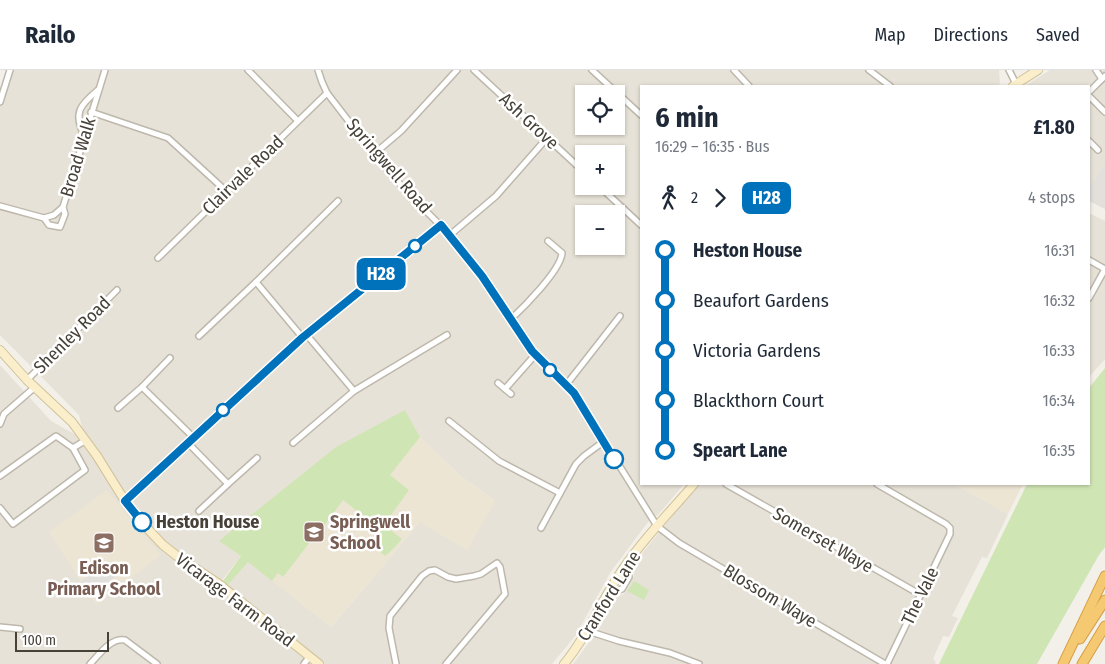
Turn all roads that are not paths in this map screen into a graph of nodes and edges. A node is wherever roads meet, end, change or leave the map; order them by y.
1 (10, 70) edge
2 (104, 70) edge
3 (248, 70) edge
4 (318, 70) edge
5 (457, 70) edge
6 (474, 70) edge
7 (592, 70) edge
8 (734, 70) edge
9 (869, 70) edge
10 (1009, 70) edge
11 (1038, 70) edge
12 (1096, 70) edge
13 (1104, 77) edge
14 (748, 85) edge
15 (887, 85) edge
16 (1015, 85) edge
17 (98, 90) junction
18 (327, 93) junction
19 (1090, 93) edge
20 (1090, 95) edge
21 (0, 102) edge
22 (91, 112) junction
23 (1105, 112) edge
24 (640, 114) edge
25 (298, 121) junction
26 (84, 135) junction
27 (548, 138) junction
28 (1090, 142) edge
29 (1098, 150) dead end
30 (374, 154) junction
31 (575, 164) edge
32 (226, 191) junction
33 (609, 195) edge
34 (338, 201) dead end
35 (0, 206) edge
36 (63, 207) junction
37 (44, 218) junction
38 (640, 224) edge
39 (441, 225) junction
40 (450, 235) junction
41 (548, 241) dead end
42 (158, 258) dead end
43 (1090, 261) edge
44 (1105, 269) edge
45 (256, 282) junction
46 (117, 290) dead end
47 (1090, 296) edge
48 (620, 316) dead end
49 (510, 320) junction
50 (447, 335) dead end
51 (199, 336) dead end
52 (304, 336) junction
53 (0, 350) edge
54 (535, 355) junction
55 (170, 358) dead end
56 (27, 380) junction
57 (498, 383) dead end
58 (566, 385) junction
59 (35, 387) junction
60 (142, 387) junction
61 (505, 389) junction
62 (354, 391) junction
63 (512, 394) dead end
64 (118, 408) dead end
65 (449, 420) dead end
66 (0, 424) edge
67 (193, 438) junction
68 (86, 440) junction
69 (188, 442) junction
70 (604, 442) junction
71 (294, 443) dead end
72 (72, 448) junction
73 (257, 458) dead end
74 (0, 476) edge
75 (228, 484) junction
76 (693, 485) edge
77 (728, 485) edge
78 (880, 485) edge
79 (560, 493) junction
80 (125, 501) junction
81 (0, 508) edge
82 (199, 511) dead end
83 (657, 526) junction
84 (541, 528) dead end
85 (1105, 576) edge
86 (921, 595) junction
87 (1105, 600) edge
88 (1105, 626) edge
89 (0, 627) edge
90 (20, 629) dead end
91 (588, 631) junction
92 (310, 656) junction
93 (90, 664) edge
94 (157, 664) edge
95 (304, 664) edge
96 (320, 664) edge
97 (396, 664) edge
98 (446, 664) edge
99 (564, 664) edge
100 (699, 664) edge
101 (886, 664) edge
102 (1064, 664) edge
103 (1082, 664) edge

1 - 21 street
2 - 17 street, Broad Walk
3 - 25 street
4 - 18 street, Springwell Road
5 - 30 street
6 - 27 street, Ash Grove
7 - 24 street
8 - 14 street
9 - 15 street
10 - 16 street
11 - 16 street
12 - 13 street
13 - 19 street
17 - 22 street, Broad Walk
17 - 26 street
18 - 25 street, Clairvale Road
18 - 30 street, Springwell Road
20 - 23 street
22 - 26 street, Broad Walk
22 - 32 street
25 - 32 street, Clairvale Road
26 - 36 street, Broad Walk
27 - 31 street, Ash Grove
27 - 40 street
28 - 29 street
30 - 39 street, Springwell Road
32 - 42 street, Clairvale Road
33 - 38 street
34 - 45 street
35 - 37 street
36 - 37 street, Broad Walk
36 - 37 street
39 - 40 street, Springwell Road
39 - 52 street
40 - 49 street, Springwell Road
41 - 49 street
43 - 44 street
44 - 47 street
45 - 51 street
45 - 52 street
46 - 56 street, Shenley Road
48 - 58 street
49 - 54 street, Springwell Road
50 - 62 street
52 - 62 street
52 - 67 street
53 - 56 street, Vicarage Farm Road
54 - 58 street, Springwell Road
54 - 61 street
55 - 60 street
56 - 59 street, Vicarage Farm Road
57 - 61 street
58 - 70 street, Springwell Road
59 - 66 street
59 - 68 street, Vicarage Farm Road
60 - 64 street
60 - 67 street
61 - 63 street
62 - 71 street
65 - 79 street
67 - 69 street
68 - 72 street
68 - 80 street, Vicarage Farm Road
69 - 75 street
69 - 80 street
70 - 79 street
70 - 83 street, Springwell Road
72 - 74 street
72 - 81 street
73 - 75 street
75 - 82 street
76 - 83 street, Cranford Lane
77 - 86 street, Somerset Waye
78 - 86 street, The Vale
79 - 84 street
80 - 92 street, Vicarage Farm Road
83 - 91 street, Cranford Lane
83 - 101 street, Blossom Waye
85 - 102 highway
86 - 101 street, The Vale
87 - 102 highway
88 - 103 highway
89 - 90 street
91 - 99 street, Cranford Lane
91 - 100 street
92 - 95 street
92 - 96 street, Vicarage Farm Road
93 - 94 street
97 - 98 street

